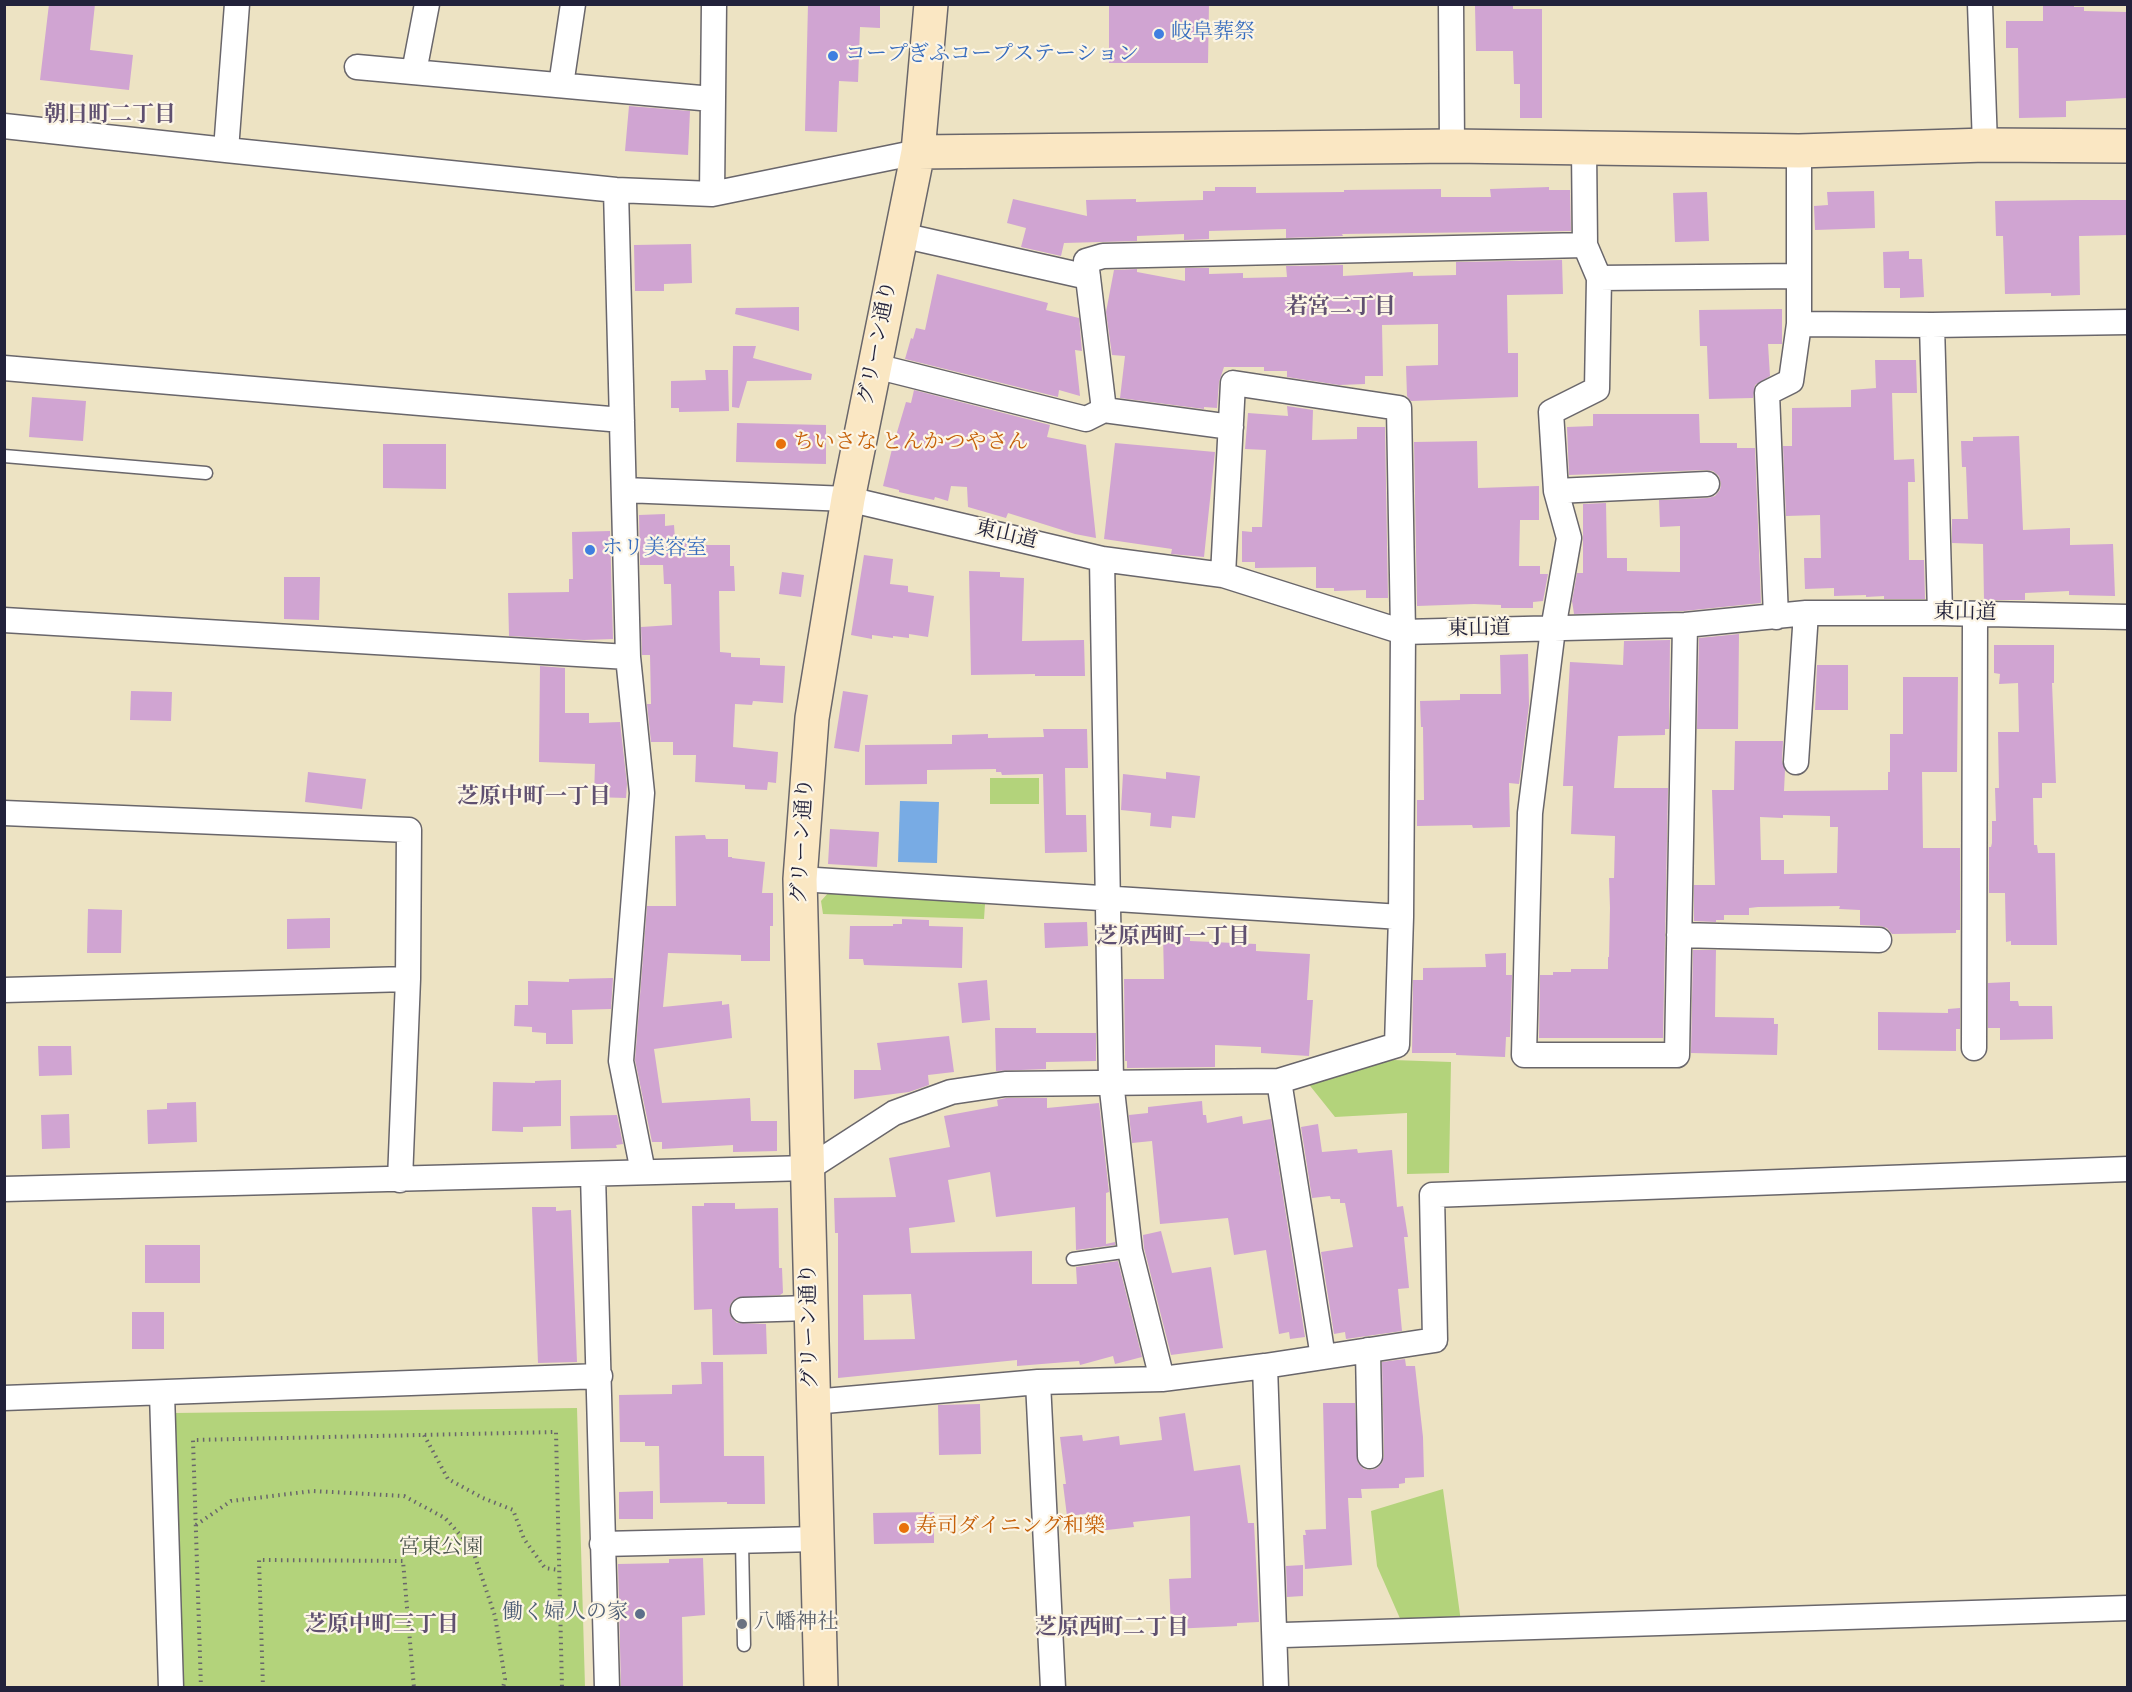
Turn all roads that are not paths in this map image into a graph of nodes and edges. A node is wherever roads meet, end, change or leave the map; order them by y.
1 (237, 4) edge
2 (427, 4) edge
3 (573, 4) edge
4 (714, 4) edge
5 (931, 4) edge
6 (1451, 4) edge
7 (1980, 4) edge
8 (357, 67) dead end
9 (414, 72) junction
10 (561, 85) junction
11 (712, 99) junction
12 (4, 126) edge
13 (1985, 145) junction
14 (2127, 146) edge
15 (1452, 147) junction
16 (1584, 148) junction
17 (226, 150) junction
18 (1799, 151) junction
19 (918, 152) junction
20 (616, 190) junction
21 (712, 194) junction
22 (901, 235) junction
23 (1585, 245) junction
24 (1799, 276) junction
25 (1088, 277) junction
26 (1599, 278) junction
27 (2127, 322) edge
28 (1799, 324) junction
29 (1932, 325) junction
30 (875, 366) junction
31 (4, 368) edge
32 (1104, 410) junction
33 (622, 420) junction
34 (1230, 427) junction
35 (4, 456) edge
36 (206, 473) dead end
37 (1707, 484) dead end
38 (624, 490) junction
39 (1556, 491) junction
40 (848, 499) junction
41 (1102, 559) junction
42 (1223, 576) junction
43 (1806, 613) junction
44 (1940, 613) junction
45 (1975, 615) junction
46 (1776, 616) junction
47 (2127, 617) edge
48 (4, 620) edge
49 (1685, 625) junction
50 (1553, 628) junction
51 (1403, 632) junction
52 (628, 657) junction
53 (1796, 762) dead end
54 (4, 813) edge
55 (800, 879) junction
56 (1107, 899) junction
57 (1401, 917) junction
58 (1679, 935) junction
59 (1879, 940) dead end
60 (408, 979) junction
61 (4, 990) edge
62 (1974, 1048) dead end
63 (1279, 1081) junction
64 (1111, 1082) junction
65 (809, 1168) junction
66 (2127, 1169) edge
67 (643, 1172) junction
68 (594, 1175) junction
69 (400, 1180) junction
70 (4, 1189) edge
71 (1130, 1251) junction
72 (1073, 1259) dead end
73 (810, 1308) junction
74 (743, 1310) dead end
75 (1368, 1350) junction
76 (1323, 1357) junction
77 (1265, 1366) junction
78 (600, 1376) junction
79 (1162, 1379) junction
80 (1038, 1382) junction
81 (162, 1393) junction
82 (4, 1398) edge
83 (813, 1402) junction
84 (1370, 1456) dead end
85 (817, 1539) junction
86 (742, 1541) junction
87 (602, 1544) junction
88 (2127, 1608) edge
89 (1284, 1635) dead end
90 (744, 1645) dead end
91 (171, 1688) edge
92 (607, 1688) edge
93 (821, 1688) edge
94 (1053, 1688) edge
95 (1276, 1688) edge

1 - 17 street
2 - 9 street
3 - 10 street
4 - 11 street
5 - 19 street, グリーン通り
6 - 15 street
7 - 13 street
8 - 9 street
9 - 10 street
10 - 11 street
11 - 21 street
12 - 17 street
13 - 14 street
13 - 18 street
15 - 16 street
15 - 19 street
16 - 18 street
16 - 23 street
17 - 20 street
18 - 24 street
19 - 21 street
19 - 22 street, グリーン通り
20 - 21 street
20 - 33 street
22 - 25 street
22 - 30 street, グリーン通り
23 - 25 street
23 - 26 street
24 - 26 street
24 - 28 street
25 - 32 street
26 - 39 street
27 - 29 street
28 - 29 street
28 - 46 street
29 - 44 street
30 - 32 street
30 - 40 street, グリーン通り
31 - 33 street
32 - 34 street
33 - 38 street
34 - 42 street
34 - 51 street
35 - 36 lane
37 - 39 street
38 - 40 street, 東山道
38 - 52 street
39 - 50 street
40 - 41 street, 東山道
40 - 55 street, グリーン通り
41 - 42 street, 東山道
41 - 56 street
42 - 51 street, 東山道
43 - 44 street, 東山道
43 - 46 street, 東山道
43 - 53 street
44 - 45 street, 東山道
45 - 47 street, 東山道
45 - 62 street
46 - 49 street, 東山道
48 - 52 street
49 - 50 street, 東山道
49 - 58 street
50 - 51 street, 東山道
50 - 58 street
51 - 57 street
52 - 67 street
54 - 60 street
55 - 56 street
55 - 65 street, グリーン通り
56 - 57 street
56 - 64 street
57 - 63 street
58 - 59 street
60 - 61 street
60 - 69 street
63 - 64 street
63 - 76 street
64 - 65 street
64 - 71 street
65 - 67 street
65 - 73 street, グリーン通り
66 - 75 street
67 - 68 street
68 - 69 street
68 - 78 street
69 - 70 street
71 - 72 lane
71 - 79 street
73 - 74 street
73 - 83 street, グリーン通り
75 - 76 street
75 - 84 street
76 - 77 street
77 - 79 street
77 - 95 street
78 - 81 street
78 - 87 street
79 - 80 street
80 - 83 street
80 - 94 street
81 - 82 street
81 - 91 street
83 - 85 street, グリーン通り
85 - 86 street
85 - 93 street, グリーン通り
86 - 87 street
86 - 90 lane
87 - 92 street
88 - 89 street

